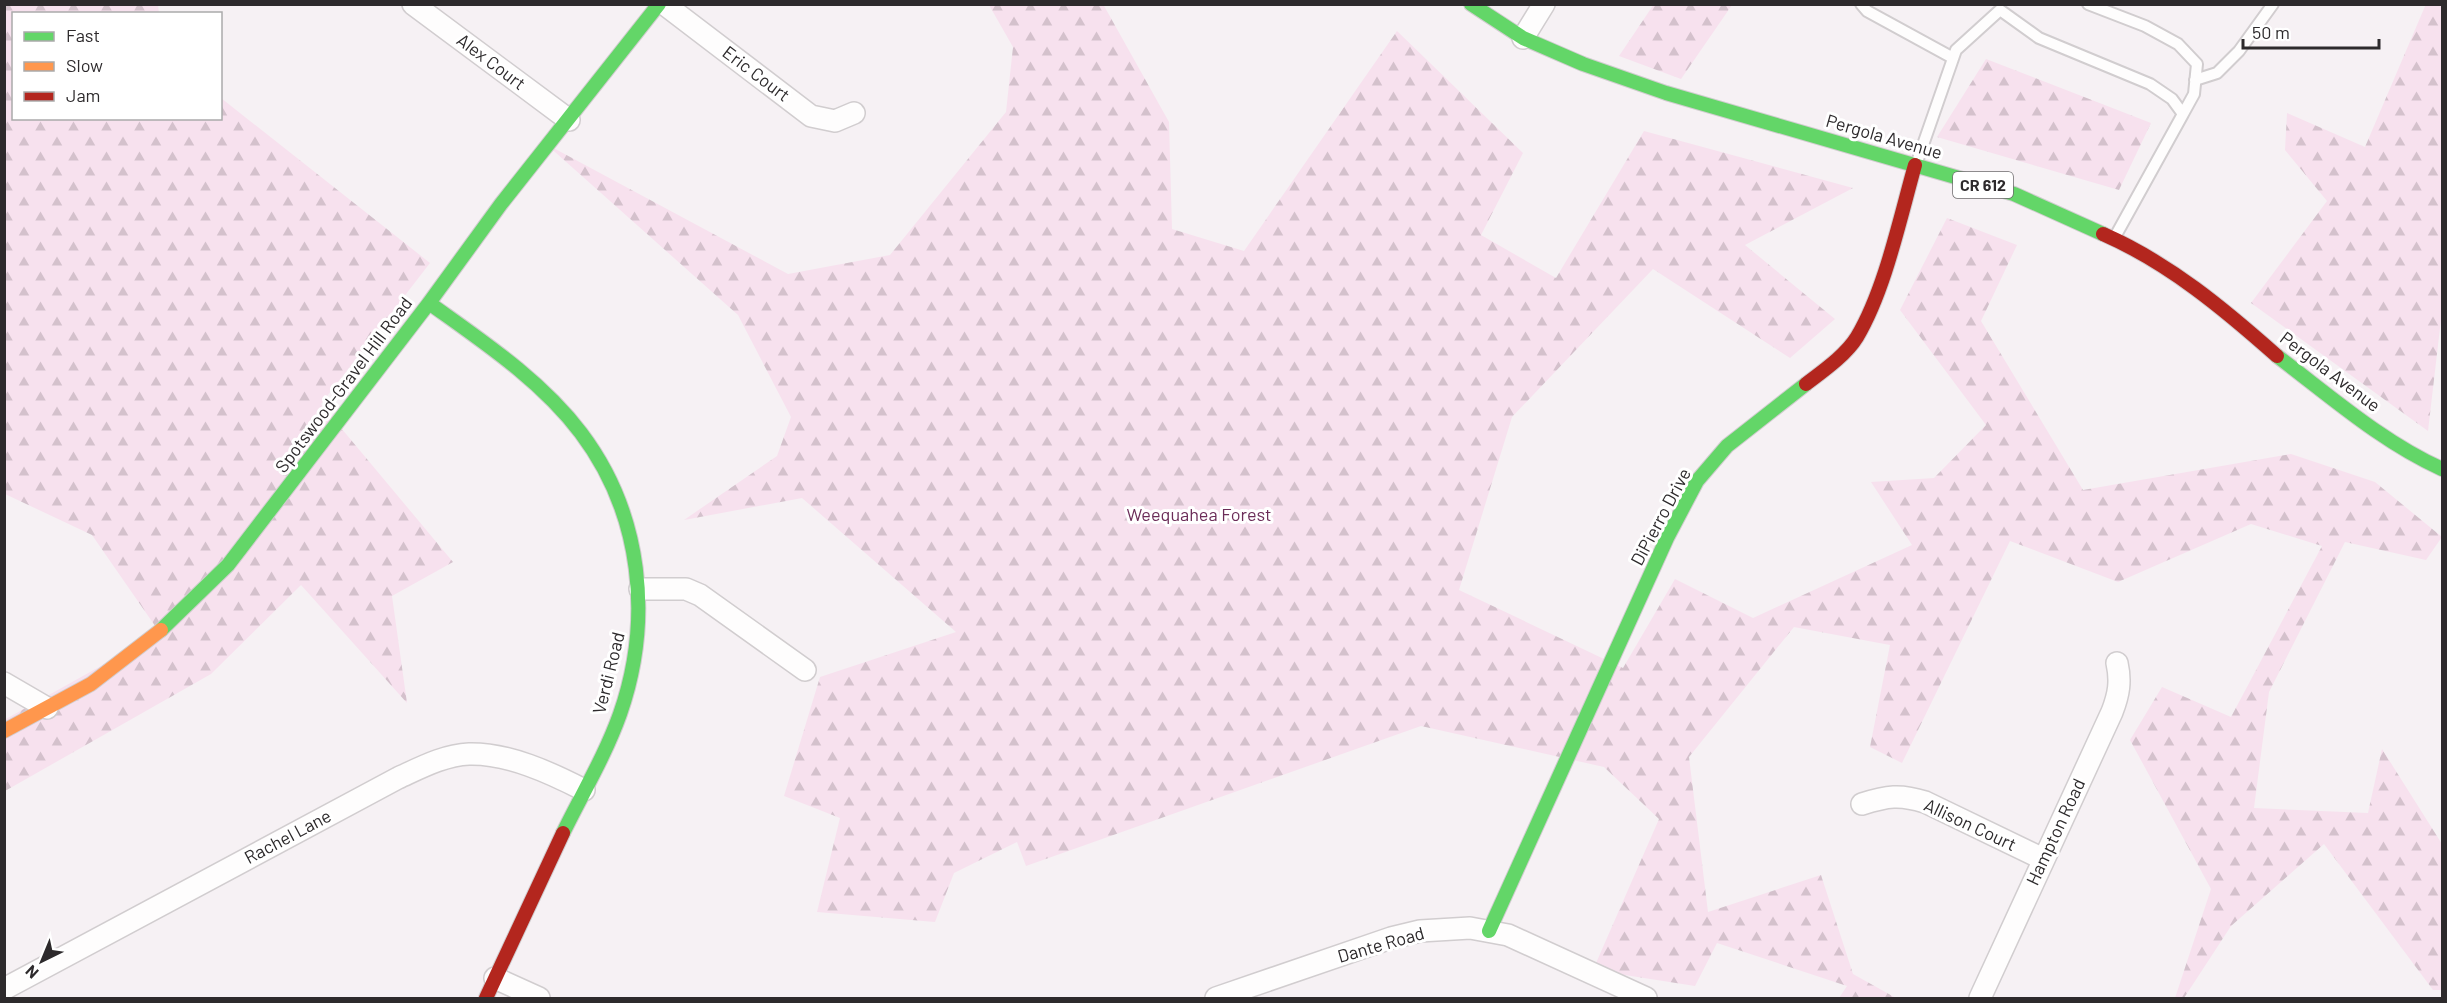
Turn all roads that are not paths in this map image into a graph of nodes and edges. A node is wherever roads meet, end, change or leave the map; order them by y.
1 (413, 4) edge
2 (659, 4) edge
3 (664, 4) edge
4 (1471, 4) edge
5 (1544, 4) edge
6 (1861, 4) edge
7 (2088, 4) edge
8 (2273, 4) edge
9 (2003, 7) edge
10 (1523, 38) junction
11 (1953, 58) junction
12 (2195, 80) junction
13 (854, 113) dead end
14 (2183, 114) junction
15 (568, 120) junction
16 (1916, 165) junction
17 (2114, 238) junction
18 (429, 303) junction
19 (2442, 469) edge
20 (640, 589) junction
21 (2117, 663) dead end
22 (806, 670) dead end
23 (4, 683) edge
24 (47, 708) junction
25 (4, 731) edge
26 (584, 790) junction
27 (1862, 804) dead end
28 (2043, 859) junction
29 (1489, 930) junction
30 (495, 978) junction
31 (4, 989) edge
32 (486, 999) edge
33 (539, 999) edge
34 (1216, 999) edge
35 (1646, 999) edge
36 (1980, 999) edge

1 - 15 street, Alex Court
2 - 15 street, Spotswood-Gravel Hill Road
3 - 13 street, Eric Court
4 - 10 street, Pergola Avenue / CR 612
5 - 10 street
6 - 11 lane
7 - 12 lane
8 - 12 lane
9 - 11 lane
9 - 14 lane
10 - 16 street, Pergola Avenue / CR 612
11 - 16 lane
12 - 14 lane
14 - 17 lane
15 - 18 street, Spotswood-Gravel Hill Road
16 - 17 street, Pergola Avenue / CR 612
16 - 29 street, DiPierro Drive
17 - 19 street, Pergola Avenue / CR 612
18 - 20 street, Verdi Road
18 - 24 street, Spotswood-Gravel Hill Road
20 - 22 street
20 - 26 street, Verdi Road
21 - 28 street, Hampton Road
23 - 24 street
24 - 25 street, Spotswood-Gravel Hill Road
26 - 30 street, Verdi Road
26 - 31 street, Rachel Lane
27 - 28 street, Allison Court
28 - 36 street, Hampton Road
29 - 34 street, Dante Road
29 - 35 street, Dante Road
30 - 32 street, Verdi Road
30 - 33 street

